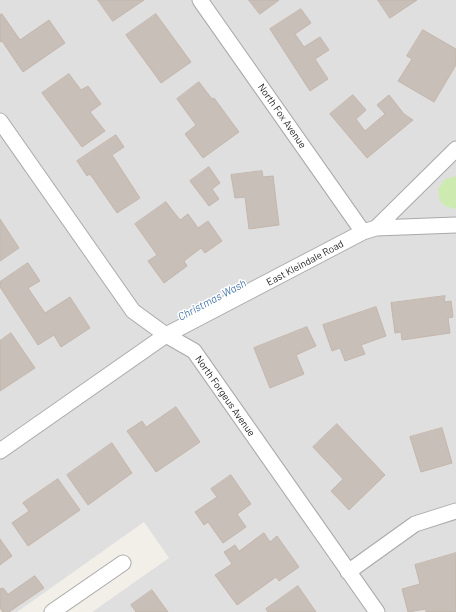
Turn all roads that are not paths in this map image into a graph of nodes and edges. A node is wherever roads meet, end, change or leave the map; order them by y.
1 (200, 0) edge
2 (0, 121) edge
3 (456, 149) edge
4 (456, 225) edge
5 (370, 230) junction
6 (166, 336) junction
7 (0, 451) edge
8 (456, 511) edge
9 (123, 563) dead end
10 (348, 572) junction
11 (52, 612) edge
12 (377, 612) edge

1 - 5 street, North Fox Avenue
2 - 6 street, North Forgeus Avenue
3 - 5 street, East Kleindale Road
4 - 5 street
5 - 6 street, East Kleindale Road
6 - 7 street, East Kleindale Road
6 - 10 street, North Forgeus Avenue
8 - 10 street
9 - 11 street
10 - 12 street, North Forgeus Avenue

